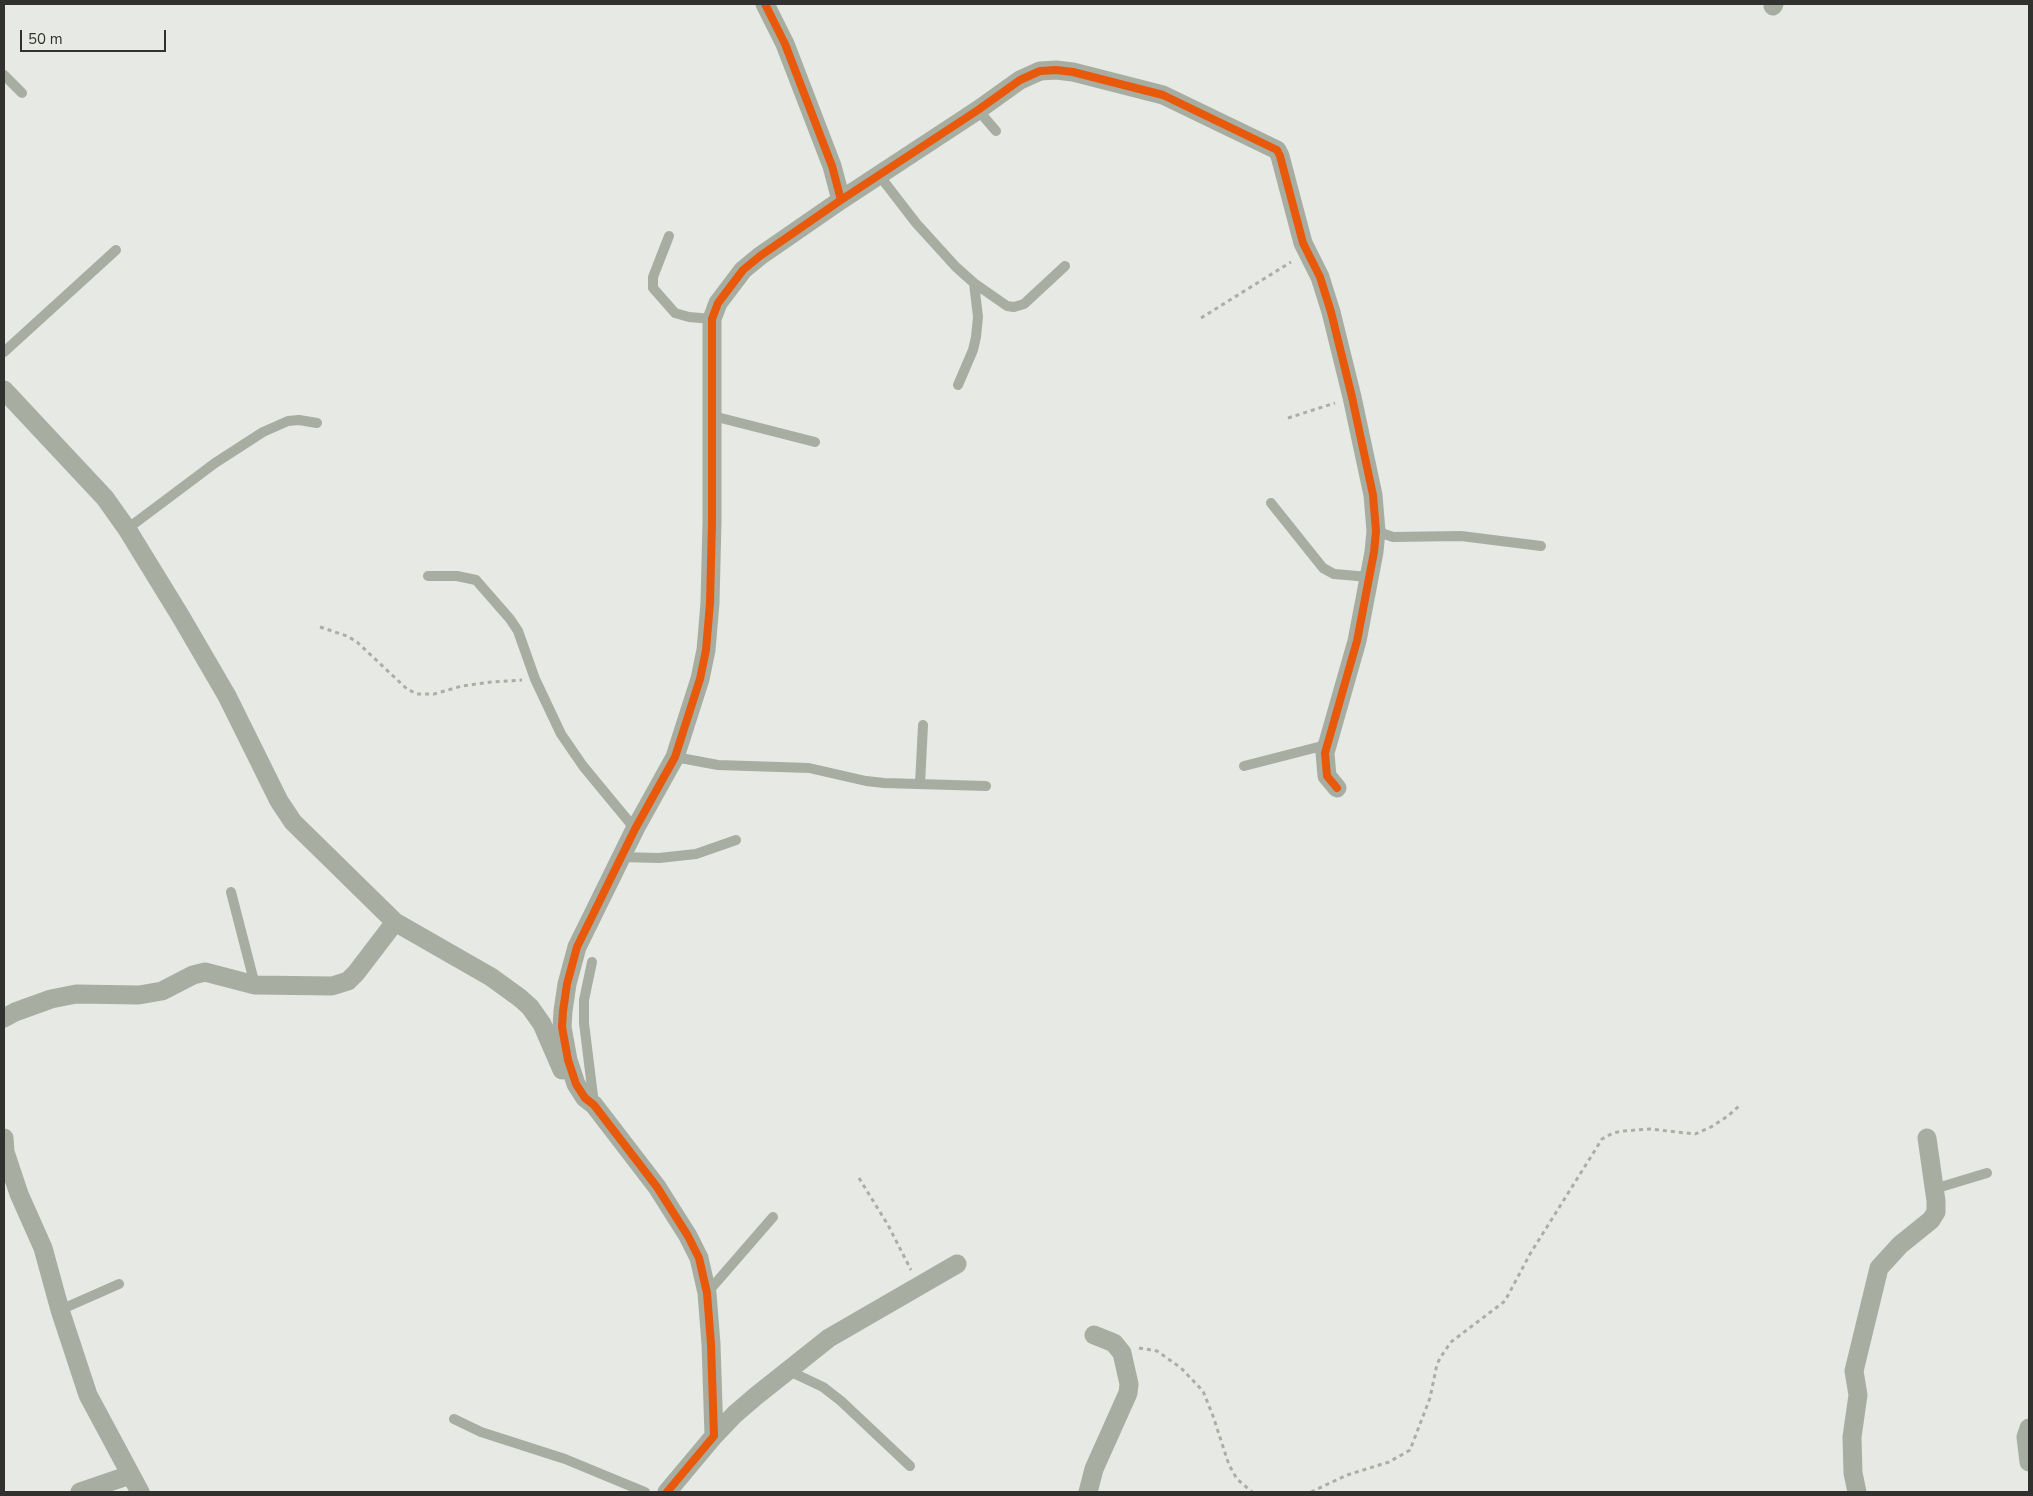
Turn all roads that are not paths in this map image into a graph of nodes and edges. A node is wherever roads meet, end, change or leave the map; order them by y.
1 (765, 4) edge
2 (4, 74) edge
3 (22, 93) dead end
4 (978, 110) junction
5 (996, 131) dead end
6 (879, 175) junction
7 (842, 200) junction
8 (669, 236) dead end
9 (116, 250) dead end
10 (1065, 266) dead end
11 (974, 283) junction
12 (712, 319) junction
13 (4, 352) edge
14 (958, 385) dead end
15 (4, 390) edge
16 (713, 416) junction
17 (317, 423) dead end
18 (815, 442) dead end
19 (1271, 503) dead end
20 (126, 529) junction
21 (1376, 531) junction
22 (1541, 546) dead end
23 (428, 576) dead end
24 (1369, 577) junction
25 (923, 725) dead end
26 (1326, 745) junction
27 (675, 757) junction
28 (1244, 766) dead end
29 (920, 784) junction
30 (986, 786) dead end
31 (1337, 788) dead end
32 (635, 828) junction
33 (736, 840) dead end
34 (621, 857) junction
35 (231, 892) dead end
36 (395, 922) junction
37 (592, 962) dead end
38 (255, 986) junction
39 (4, 1018) edge
40 (589, 1101) junction
41 (4, 1138) edge
42 (1927, 1138) dead end
43 (1987, 1173) dead end
44 (1934, 1189) junction
45 (772, 1217) dead end
46 (956, 1264) dead end
47 (119, 1284) dead end
48 (706, 1293) junction
49 (60, 1310) junction
50 (1094, 1335) dead end
51 (787, 1370) junction
52 (454, 1419) dead end
53 (2029, 1428) edge
54 (714, 1436) junction
55 (2029, 1462) edge
56 (910, 1466) dead end
57 (130, 1475) junction
58 (80, 1492) edge
59 (140, 1492) edge
60 (645, 1492) edge
61 (667, 1492) edge
62 (1088, 1492) edge
63 (1857, 1492) edge

1 - 7 street
2 - 3 lane
4 - 5 lane
4 - 6 street
4 - 21 street
6 - 7 street
6 - 11 lane
7 - 12 street
8 - 12 lane
9 - 13 lane
10 - 11 lane
11 - 14 lane
12 - 16 street
15 - 20 street
16 - 18 lane
16 - 27 street
17 - 20 lane
19 - 24 lane
20 - 36 street
21 - 22 lane
21 - 24 street
23 - 32 lane
24 - 26 street
25 - 29 lane
26 - 28 lane
26 - 31 street
27 - 29 lane
27 - 32 street
29 - 30 lane
32 - 34 street
33 - 34 lane
34 - 40 street
35 - 38 lane
36 - 38 street
36 - 40 street
37 - 40 lane
38 - 39 street
40 - 48 street
41 - 49 street
42 - 44 street
43 - 44 lane
44 - 63 street
45 - 48 lane
46 - 51 street
47 - 49 lane
48 - 54 street
49 - 57 street
50 - 62 street
51 - 54 street
51 - 56 lane
52 - 60 lane
53 - 55 street
54 - 61 street
57 - 58 street
57 - 59 street

